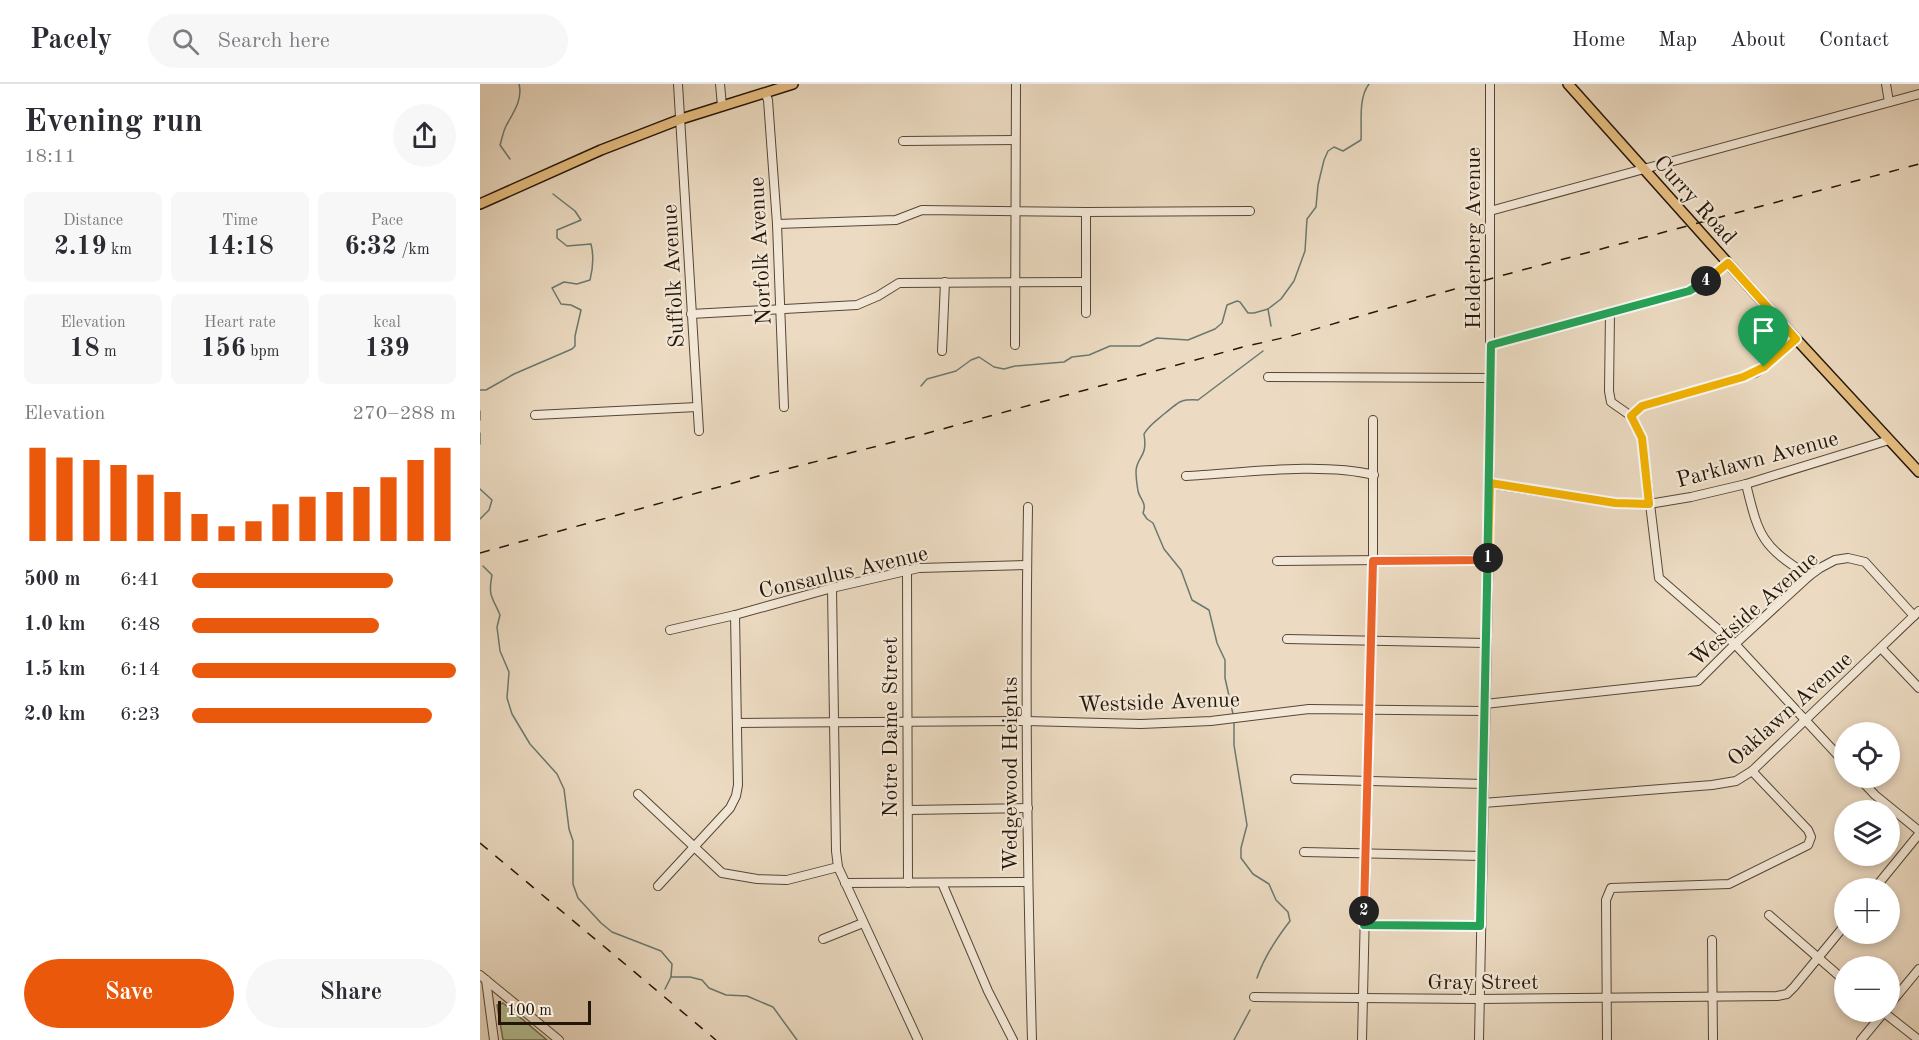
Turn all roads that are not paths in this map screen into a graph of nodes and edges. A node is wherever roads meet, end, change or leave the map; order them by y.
1 (678, 84) edge
2 (720, 84) edge
3 (793, 84) edge
4 (1016, 84) edge
5 (1490, 84) edge
6 (1569, 84) edge
7 (1886, 84) edge
8 (765, 93) junction
9 (1919, 94) edge
10 (1889, 102) junction
11 (722, 106) junction
12 (681, 119) junction
13 (1015, 140) junction
14 (903, 141) dead end
15 (1644, 170) junction
16 (480, 204) edge
17 (1015, 210) junction
18 (1250, 211) dead end
19 (1490, 211) junction
20 (1086, 212) junction
21 (777, 224) junction
22 (1728, 263) junction
23 (945, 282) junction
24 (1015, 282) junction
25 (1085, 282) junction
26 (780, 310) junction
27 (1086, 313) dead end
28 (1610, 313) junction
29 (692, 314) junction
30 (1796, 339) junction
31 (1015, 345) dead end
32 (1491, 345) junction
33 (942, 351) dead end
34 (1268, 377) dead end
35 (1491, 378) junction
36 (697, 407) junction
37 (784, 408) dead end
38 (535, 415) dead end
39 (1631, 416) junction
40 (1373, 420) dead end
41 (699, 431) dead end
42 (1888, 440) junction
43 (1919, 472) edge
44 (1374, 475) junction
45 (1186, 476) dead end
46 (1490, 483) junction
47 (1746, 484) junction
48 (1649, 504) junction
49 (1028, 507) dead end
50 (1488, 559) junction
51 (1276, 561) dead end
52 (1373, 561) junction
53 (1028, 565) junction
54 (908, 570) junction
55 (1809, 576) junction
56 (832, 588) junction
57 (1917, 613) edge
58 (735, 615) junction
59 (670, 630) dead end
60 (1287, 639) dead end
61 (1370, 640) junction
62 (1486, 643) junction
63 (1735, 644) junction
64 (1881, 648) junction
65 (1919, 688) edge
66 (1485, 707) junction
67 (1369, 710) junction
68 (1805, 719) junction
69 (1026, 721) junction
70 (908, 722) junction
71 (737, 723) junction
72 (834, 723) junction
73 (1834, 751) edge
74 (1752, 771) junction
75 (1296, 779) dead end
76 (1367, 781) junction
77 (1484, 784) junction
78 (1868, 788) edge
79 (638, 794) dead end
80 (1483, 803) junction
81 (1028, 808) junction
82 (908, 810) junction
83 (1919, 832) edge
84 (694, 845) junction
85 (1304, 852) dead end
86 (1365, 853) junction
87 (1482, 856) junction
88 (838, 867) junction
89 (1883, 878) edge
90 (1028, 882) junction
91 (845, 883) junction
92 (908, 883) junction
93 (942, 883) junction
94 (657, 886) dead end
95 (1768, 915) dead end
96 (863, 923) junction
97 (1364, 925) junction
98 (1480, 926) junction
99 (1834, 938) edge
100 (823, 939) dead end
101 (1712, 940) dead end
102 (1818, 958) junction
103 (1919, 969) edge
104 (1834, 972) edge
105 (483, 977) edge
106 (1900, 992) edge
107 (1713, 996) junction
108 (1254, 997) dead end
109 (1362, 998) junction
110 (1607, 998) junction
111 (1479, 999) junction
112 (1875, 1022) edge
113 (1897, 1022) edge
114 (491, 1023) junction
115 (480, 1024) edge
116 (494, 1040) edge
117 (560, 1040) edge
118 (918, 1040) edge
119 (1013, 1040) edge
120 (1032, 1040) edge
121 (1362, 1040) edge
122 (1479, 1040) edge
123 (1607, 1040) edge
124 (1713, 1040) edge
125 (1861, 1040) edge
126 (1919, 1040) edge

1 - 12 street, Suffolk Avenue
2 - 11 street
3 - 8 main road
4 - 13 street
5 - 19 street, Helderberg Avenue
6 - 15 main road, Curry Road
7 - 10 street
8 - 11 main road
8 - 21 street, Norfolk Avenue
9 - 10 street
10 - 15 street
11 - 12 main road
12 - 16 main road
12 - 29 street, Suffolk Avenue
13 - 14 street
13 - 17 street
15 - 19 street
15 - 22 main road, Curry Road
17 - 20 street
17 - 21 street
17 - 24 street
18 - 20 street
19 - 32 street, Helderberg Avenue
20 - 25 street
21 - 26 street, Norfolk Avenue
22 - 28 street
22 - 30 main road, Curry Road
23 - 24 street
23 - 26 street
23 - 33 street
24 - 25 street
24 - 31 street
25 - 27 street
26 - 29 street
26 - 37 street, Norfolk Avenue
28 - 32 street
28 - 39 street
29 - 36 street, Suffolk Avenue
30 - 39 street
30 - 42 main road, Curry Road
32 - 35 street, Helderberg Avenue
34 - 35 street
35 - 46 street, Helderberg Avenue
36 - 38 street
36 - 41 street, Suffolk Avenue
39 - 48 street
40 - 44 street
42 - 43 main road, Curry Road
42 - 47 street, Parklawn Avenue
44 - 45 street
44 - 52 street
46 - 48 street, Parklawn Avenue
46 - 50 street, Helderberg Avenue
47 - 48 street, Parklawn Avenue
47 - 55 street
48 - 63 street
49 - 53 street, Wedgewood Heights
50 - 52 street
50 - 62 street, Helderberg Avenue
51 - 52 street
52 - 61 street
53 - 54 street, Consaulus Avenue
53 - 69 street, Wedgewood Heights
54 - 56 street, Consaulus Avenue
54 - 70 street, Notre Dame Street
55 - 57 street, Westside Avenue
55 - 63 street, Westside Avenue
56 - 58 street, Consaulus Avenue
56 - 72 street
57 - 64 street, Oaklawn Avenue
58 - 59 street, Consaulus Avenue
58 - 71 street
60 - 61 street
61 - 62 street
61 - 67 street
62 - 66 street, Helderberg Avenue
63 - 66 street, Westside Avenue
63 - 68 street
64 - 65 street
64 - 68 street, Oaklawn Avenue
66 - 67 street, Westside Avenue
66 - 77 street, Helderberg Avenue
67 - 69 street, Westside Avenue
67 - 76 street
68 - 73 street
68 - 74 street, Oaklawn Avenue
69 - 70 street, Westside Avenue
69 - 81 street, Wedgewood Heights
70 - 72 street, Westside Avenue
70 - 82 street, Notre Dame Street
71 - 72 street, Westside Avenue
71 - 84 street
72 - 88 street
74 - 80 street, Oaklawn Avenue
74 - 110 street
75 - 76 street
76 - 77 street
76 - 86 street
77 - 80 street, Helderberg Avenue
78 - 83 street
79 - 84 street
80 - 87 street, Helderberg Avenue
81 - 82 street
81 - 90 street, Wedgewood Heights
82 - 92 street, Notre Dame Street
83 - 89 street
84 - 88 street
84 - 94 street
85 - 86 street
86 - 87 street
86 - 97 street
87 - 98 street, Helderberg Avenue
88 - 91 street
90 - 93 street
90 - 120 street, Wedgewood Heights
91 - 92 street
91 - 96 street
92 - 93 street
93 - 119 street
95 - 102 street
96 - 100 street
96 - 118 street
97 - 98 street
97 - 109 street
98 - 111 street, Helderberg Avenue
99 - 102 street, Gray Street
101 - 107 street
102 - 104 street
102 - 107 street, Gray Street
103 - 106 street
105 - 114 street
105 - 117 street
107 - 110 street, Gray Street
107 - 124 street
108 - 109 street, Gray Street
109 - 111 street, Gray Street
109 - 121 street
110 - 111 street, Gray Street
110 - 123 street
111 - 122 street, Helderberg Avenue
112 - 125 street
113 - 126 street
114 - 115 street
114 - 116 street

